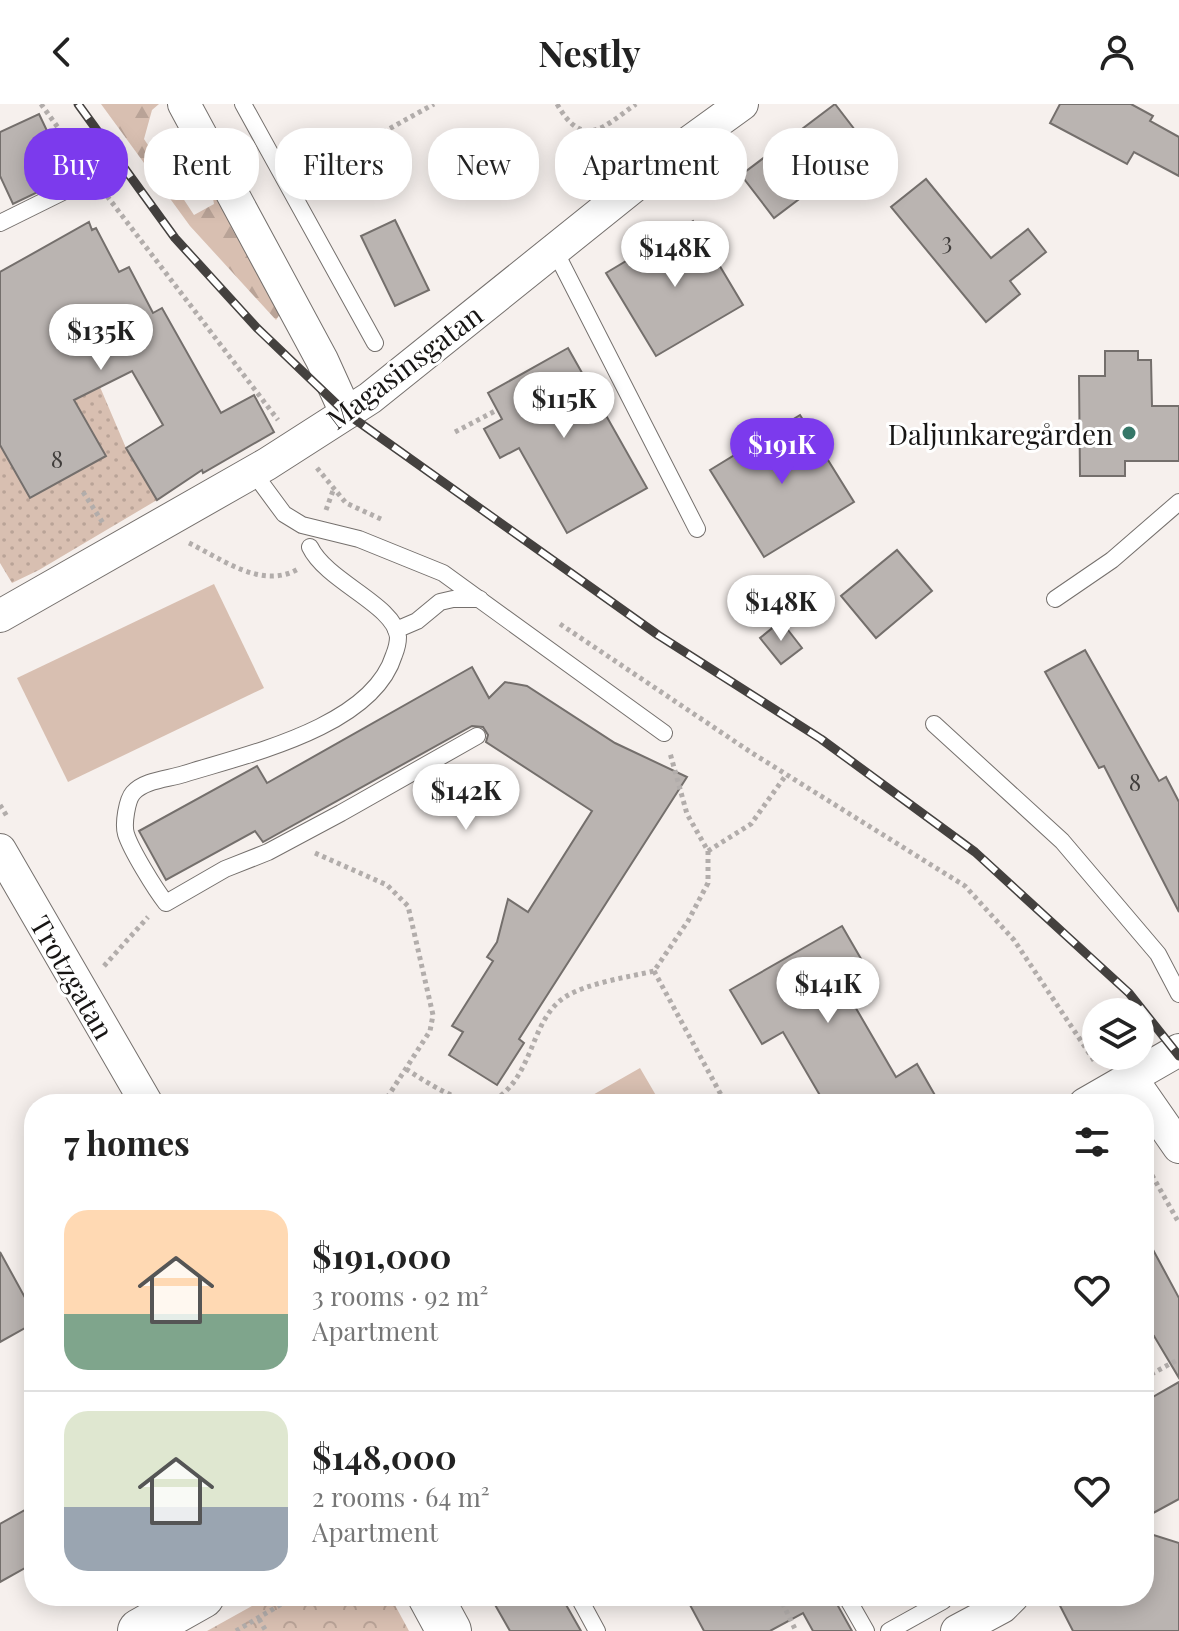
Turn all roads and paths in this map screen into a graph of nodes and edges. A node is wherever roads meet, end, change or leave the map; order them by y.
1 (41, 104) edge
2 (184, 104) edge
3 (243, 104) edge
4 (434, 104) edge
5 (557, 104) edge
6 (636, 104) edge
7 (742, 104) edge
8 (58, 128) edge
9 (391, 128) edge
10 (275, 162) edge
11 (46, 200) edge
12 (111, 200) edge
13 (296, 200) edge
14 (0, 223) edge
15 (554, 249) junction
16 (375, 343) dead end
17 (497, 410) dead end
18 (346, 413) junction
19 (455, 432) dead end
20 (297, 444) junction
21 (253, 472) junction
22 (1179, 502) edge
23 (384, 520) dead end
24 (697, 529) dead end
25 (175, 536) dead end
26 (310, 547) joint
27 (480, 599) junction
28 (1055, 599) dead end
29 (0, 616) edge
30 (559, 624) dead end
31 (396, 630) junction
32 (934, 724) dead end
33 (664, 733) joint
34 (477, 736) dead end
35 (786, 775) junction
36 (288, 841) junction
37 (0, 850) edge
38 (708, 851) junction
39 (161, 896) junction
40 (654, 971) junction
41 (97, 974) dead end
42 (1179, 994) edge
43 (1179, 1050) edge
44 (406, 1069) junction
45 (1109, 1090) edge
46 (141, 1094) edge
47 (390, 1094) edge
48 (448, 1094) edge
49 (505, 1094) edge
50 (721, 1094) edge
51 (1154, 1127) edge
52 (1179, 1147) edge
53 (1154, 1179) edge
54 (1179, 1223) edge
55 (1179, 1359) edge
56 (1154, 1373) edge
57 (184, 1606) edge
58 (279, 1606) edge
59 (435, 1606) edge
60 (583, 1606) edge
61 (784, 1606) edge
62 (852, 1606) edge
63 (934, 1606) edge
64 (1003, 1606) edge
65 (259, 1619) junction
66 (140, 1631) edge
67 (236, 1631) edge
68 (266, 1631) edge
69 (449, 1631) edge
70 (597, 1631) edge
71 (796, 1631) edge
72 (866, 1631) edge
73 (889, 1631) edge
74 (957, 1631) edge

1 - 8 path
2 - 18 street
3 - 10 lane
4 - 9 path
5 - 6 path
7 - 15 street, Magasinsgatan
11 - 14 lane
12 - 20 path
13 - 16 lane
15 - 18 street, Magasinsgatan
15 - 24 lane
17 - 19 path
18 - 20 street, Magasinsgatan
20 - 21 street, Magasinsgatan
20 - 23 path
21 - 27 lane
21 - 29 street, Magasinsgatan
22 - 28 lane
25 - 26 path
26 - 31 lane
27 - 31 lane
27 - 33 lane
30 - 35 path
31 - 39 lane
32 - 42 lane
33 - 38 path
34 - 36 lane
35 - 38 path
35 - 45 path
36 - 39 lane
36 - 44 path
37 - 46 street, Trotzgatan
38 - 40 path
39 - 41 path
40 - 49 path
40 - 50 path
43 - 45 street
44 - 47 path
44 - 48 path
51 - 52 street
53 - 54 path
55 - 56 path
57 - 66 street
58 - 65 path
59 - 69 street
60 - 70 lane
61 - 71 path
62 - 72 lane
63 - 73 lane
64 - 74 street
65 - 67 path
65 - 68 path

